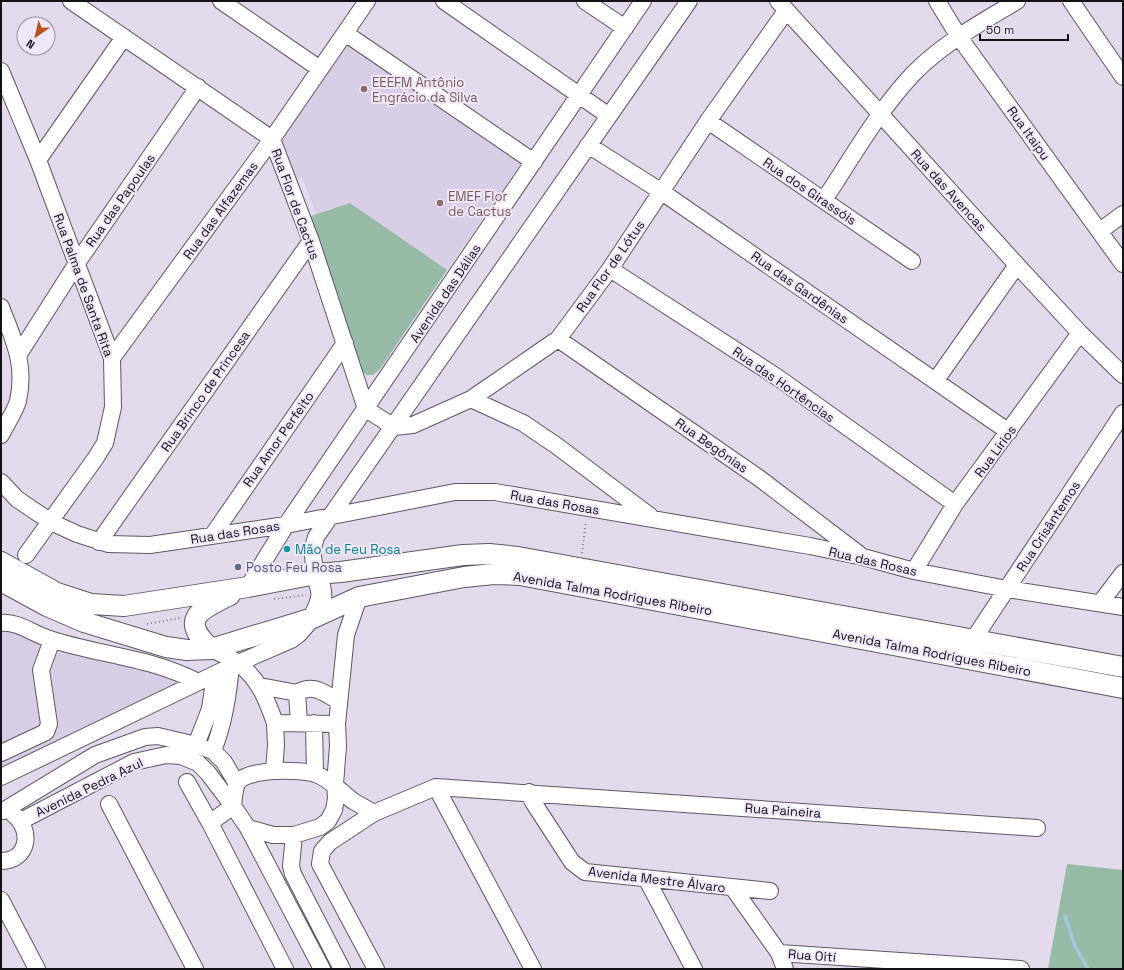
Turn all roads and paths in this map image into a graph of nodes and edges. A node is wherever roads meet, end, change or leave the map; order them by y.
1 (71, 1) edge
2 (221, 1) edge
3 (367, 1) edge
4 (444, 1) edge
5 (585, 1) edge
6 (644, 1) edge
7 (689, 1) edge
8 (937, 1) edge
9 (1017, 1) edge
10 (1071, 1) edge
11 (782, 6) edge
12 (625, 28) junction
13 (345, 33) junction
14 (124, 37) junction
15 (959, 37) junction
16 (320, 69) junction
17 (1, 71) edge
18 (1123, 77) edge
19 (198, 87) junction
20 (580, 95) junction
21 (880, 115) junction
22 (609, 116) junction
23 (708, 121) junction
24 (272, 139) junction
25 (588, 145) junction
26 (38, 160) junction
27 (534, 162) junction
28 (662, 192) junction
29 (824, 200) junction
30 (1123, 214) edge
31 (1100, 231) junction
32 (311, 241) junction
33 (912, 261) dead end
34 (77, 263) junction
35 (1123, 264) edge
36 (1017, 265) junction
37 (610, 269) junction
38 (1, 307) edge
39 (1080, 333) junction
40 (558, 339) junction
41 (345, 342) junction
42 (19, 354) junction
43 (112, 358) junction
44 (1123, 375) edge
45 (936, 380) junction
46 (471, 399) junction
47 (366, 408) junction
48 (1123, 413) edge
49 (394, 427) junction
50 (1009, 432) junction
51 (1, 435) edge
52 (1, 482) edge
53 (955, 504) junction
54 (588, 508) junction
55 (332, 515) junction
56 (653, 518) junction
57 (51, 522) junction
58 (286, 525) junction
59 (212, 536) junction
60 (100, 542) junction
61 (26, 555) dead end
62 (863, 557) junction
63 (1, 562) edge
64 (580, 568) junction
65 (914, 571) junction
66 (1123, 573) edge
67 (316, 574) junction
68 (1, 581) edge
69 (248, 587) junction
70 (1007, 589) junction
71 (359, 597) junction
72 (1101, 602) junction
73 (1123, 606) edge
74 (313, 618) junction
75 (1, 623) edge
76 (52, 640) junction
77 (973, 640) junction
78 (210, 649) junction
79 (235, 664) junction
80 (1123, 667) edge
81 (215, 674) junction
82 (198, 682) junction
83 (260, 686) junction
84 (1123, 688) edge
85 (297, 693) junction
86 (339, 702) junction
87 (274, 723) junction
88 (307, 723) junction
89 (337, 724) junction
90 (196, 745) junction
91 (213, 751) junction
92 (1, 753) edge
93 (274, 771) junction
94 (315, 774) junction
95 (1, 777) edge
96 (187, 782) dead end
97 (237, 784) junction
98 (335, 784) junction
99 (436, 787) junction
100 (529, 792) junction
101 (353, 800) junction
102 (109, 804) dead end
103 (233, 806) junction
104 (334, 810) junction
105 (2, 811) edge
106 (374, 813) junction
107 (21, 821) junction
108 (210, 823) junction
109 (248, 828) junction
110 (1038, 828) dead end
111 (294, 834) junction
112 (1, 861) edge
113 (646, 878) junction
114 (733, 888) junction
115 (770, 891) dead end
116 (1, 900) edge
117 (779, 953) junction
118 (37, 969) edge
119 (195, 969) edge
120 (285, 969) edge
121 (322, 969) edge
122 (342, 969) edge
123 (376, 969) edge
124 (533, 969) edge
125 (694, 969) edge
126 (785, 969) edge
127 (1021, 969) edge

1 - 14 street, Rua Flor de Cactus
2 - 16 street
3 - 13 street, Rua das Alfazemas
4 - 20 street
5 - 12 street
6 - 12 street, Avenida das Dálias
7 - 22 street
8 - 15 street, Rua Itaipu
9 - 15 street
10 - 18 street
11 - 21 street, Rua das Avencas
11 - 23 street, Rua Flor de Lótus
12 - 20 street, Avenida das Dálias
13 - 16 street, Rua das Alfazemas
13 - 27 street
14 - 19 street, Rua Flor de Cactus
14 - 26 street
15 - 21 street
15 - 31 street, Rua Itaipu
16 - 24 street, Rua das Alfazemas
17 - 26 street, Rua Palma de Santa Rita
19 - 24 street, Rua Flor de Cactus
19 - 34 street, Rua das Papoulas
20 - 22 street
20 - 27 street, Avenida das Dálias
21 - 29 street
21 - 36 street, Rua das Avencas
22 - 25 street
23 - 28 street, Rua Flor de Lótus
23 - 29 street, Rua dos Girassóis
24 - 32 street, Rua Flor de Cactus
24 - 43 street, Rua das Alfazemas
25 - 28 street, Rua das Gardênias
25 - 49 street
26 - 34 street, Rua Palma de Santa Rita
27 - 47 street, Avenida das Dálias
28 - 37 street, Rua Flor de Lótus
28 - 45 street, Rua das Gardênias
29 - 33 street, Rua dos Girassóis
30 - 31 street
31 - 35 street, Rua Itaipu
32 - 41 street, Rua Flor de Cactus
32 - 60 street, Rua Brinco de Princesa
34 - 42 street, Rua das Papoulas
34 - 43 street, Rua Palma de Santa Rita
36 - 39 street, Rua das Avencas
36 - 45 street
37 - 40 street, Rua Flor de Lótus
37 - 53 street, Rua das Hortências
38 - 42 street
39 - 44 street, Rua das Avencas
39 - 50 street, Rua Lírios
40 - 46 street, Rua Flor de Lótus
40 - 62 street, Rua Begônias
41 - 47 street, Rua Flor de Cactus
41 - 59 street, Rua Amor Perfeito
42 - 51 street
43 - 57 street, Rua Palma de Santa Rita
45 - 50 street, Rua das Gardênias
46 - 49 street, Rua Flor de Lótus
46 - 56 street
47 - 49 street
47 - 58 street, Avenida das Dálias
48 - 70 street, Rua Crisântemos
49 - 55 street
50 - 53 street, Rua Lírios
52 - 57 street, Rua das Rosas
53 - 65 street, Rua Lírios
54 - 55 street, Rua das Rosas
54 - 56 street, Rua das Rosas
54 - 64 path
55 - 58 street, Rua das Rosas
55 - 67 street
56 - 62 street, Rua das Rosas
57 - 60 street, Rua das Rosas
57 - 61 street, Rua Palma de Santa Rita
58 - 59 street, Rua das Rosas
58 - 69 street, Avenida das Dálias
59 - 60 street, Rua das Rosas
62 - 65 street, Rua das Rosas
63 - 69 main road, Avenida Talma Rodrigues Ribeiro
64 - 67 main road, Avenida Talma Rodrigues Ribeiro
64 - 77 main road, Avenida Talma Rodrigues Ribeiro
65 - 70 street, Rua das Rosas
66 - 72 street
67 - 69 main road, Avenida Talma Rodrigues Ribeiro
67 - 74 main road
68 - 78 main road, Avenida Talma Rodrigues Ribeiro
69 - 78 main road
70 - 72 street, Rua das Rosas
70 - 77 street, Rua Crisântemos
71 - 74 main road, Avenida Talma Rodrigues Ribeiro
71 - 84 main road, Avenida Talma Rodrigues Ribeiro
71 - 86 street
72 - 73 street, Rua das Rosas
74 - 78 main road, Avenida Talma Rodrigues Ribeiro
74 - 79 street
75 - 76 street
76 - 82 street
76 - 92 street
77 - 80 main road, Avenida Talma Rodrigues Ribeiro
78 - 79 street
79 - 81 street
79 - 83 street
79 - 91 street
81 - 82 street
81 - 90 street
82 - 95 street
83 - 85 street
83 - 87 street
85 - 86 street
85 - 88 street
86 - 89 street
87 - 88 street
87 - 93 street
88 - 89 street
88 - 94 street
89 - 98 street
90 - 91 street, Avenida Pedra Azul
90 - 105 street, Avenida Pedra Azul
91 - 97 street, Avenida Pedra Azul
93 - 94 street
93 - 97 street
94 - 98 street
96 - 108 street
97 - 103 street
98 - 101 street
98 - 104 street
99 - 100 street
99 - 106 street
99 - 124 street
100 - 110 street, Rua Paineira
100 - 113 street, Avenida Mestre Álvaro
101 - 104 street
101 - 106 street
102 - 119 street
103 - 107 street, Avenida Pedra Azul
103 - 108 street
103 - 109 street
104 - 111 street
105 - 107 street
106 - 123 street
107 - 112 street
108 - 120 street
109 - 111 street
109 - 121 street
111 - 122 street
113 - 114 street, Avenida Mestre Álvaro
113 - 125 street
114 - 115 street, Avenida Mestre Álvaro
114 - 117 street, Rua Oití
116 - 118 street
117 - 126 street
117 - 127 street, Rua Oití

